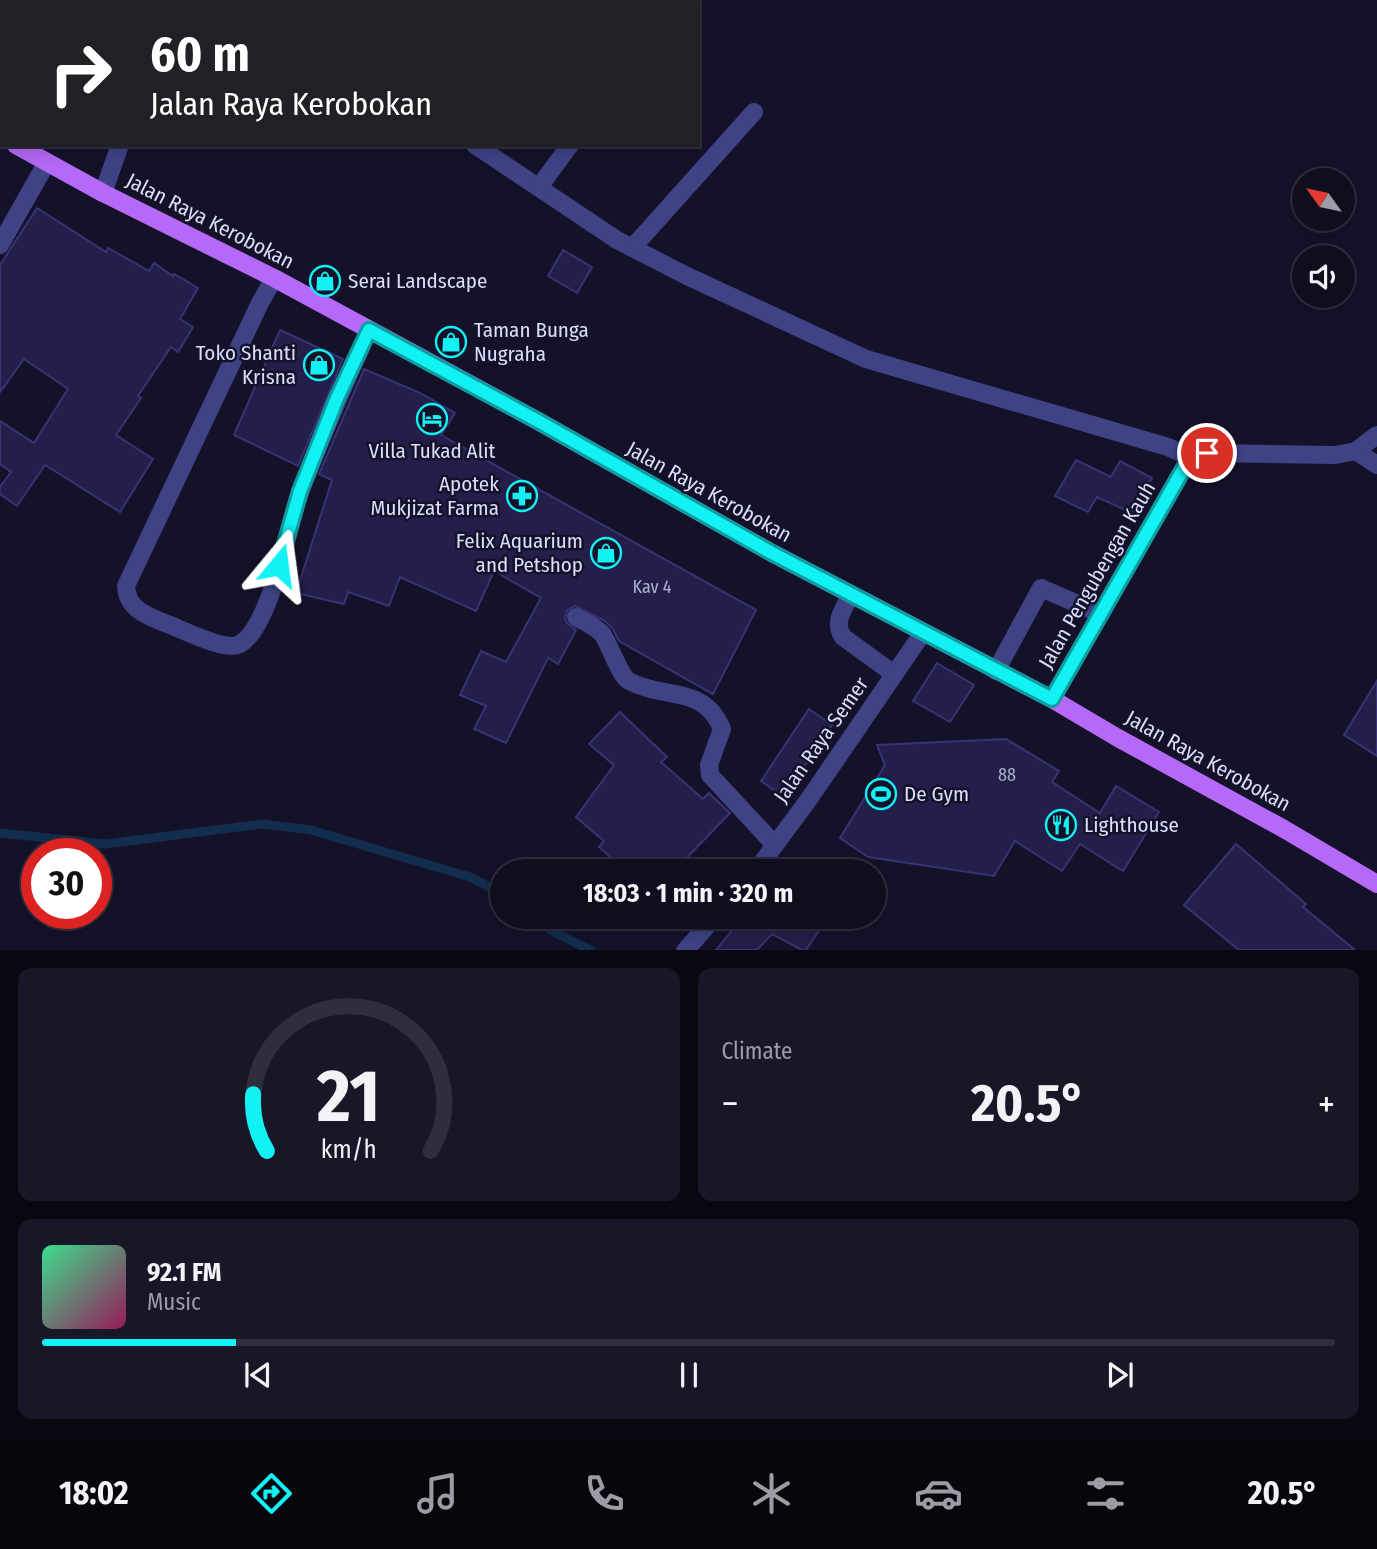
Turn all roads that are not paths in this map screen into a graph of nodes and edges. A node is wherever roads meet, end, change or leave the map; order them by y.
1 (754, 112) dead end
2 (20, 147) edge
3 (119, 147) edge
4 (478, 147) edge
5 (569, 147) edge
6 (47, 162) junction
7 (539, 187) junction
8 (103, 193) junction
9 (0, 245) edge
10 (632, 247) junction
11 (274, 278) junction
12 (369, 330) junction
13 (1377, 435) edge
14 (1356, 451) junction
15 (1194, 458) junction
16 (1377, 465) edge
17 (851, 595) junction
18 (1101, 614) junction
19 (576, 617) dead end
20 (922, 634) junction
21 (996, 671) junction
22 (894, 674) junction
23 (1052, 699) junction
24 (775, 845) junction
25 (765, 859) edge
26 (1377, 884) edge
27 (704, 929) edge
28 (685, 950) edge

1 - 10 street
2 - 6 main road, Jalan Raya Kerobokan
3 - 8 street
4 - 7 street
5 - 7 street
6 - 8 main road, Jalan Raya Kerobokan
6 - 9 street
7 - 10 street
8 - 11 main road, Jalan Raya Kerobokan
10 - 15 street
11 - 12 main road, Jalan Raya Kerobokan
11 - 12 street
12 - 17 main road, Jalan Raya Kerobokan
13 - 14 street
14 - 15 street
14 - 16 street
15 - 18 street, Jalan Pengubengan Kauh
17 - 20 main road, Jalan Raya Kerobokan
17 - 22 street
18 - 21 street
18 - 23 street, Jalan Pengubengan Kauh
19 - 24 street
20 - 21 main road, Jalan Raya Kerobokan
20 - 22 street, Jalan Raya Semer
21 - 23 main road, Jalan Raya Kerobokan
22 - 24 street, Jalan Raya Semer
23 - 26 main road, Jalan Raya Kerobokan
24 - 25 street, Jalan Raya Semer
27 - 28 street

